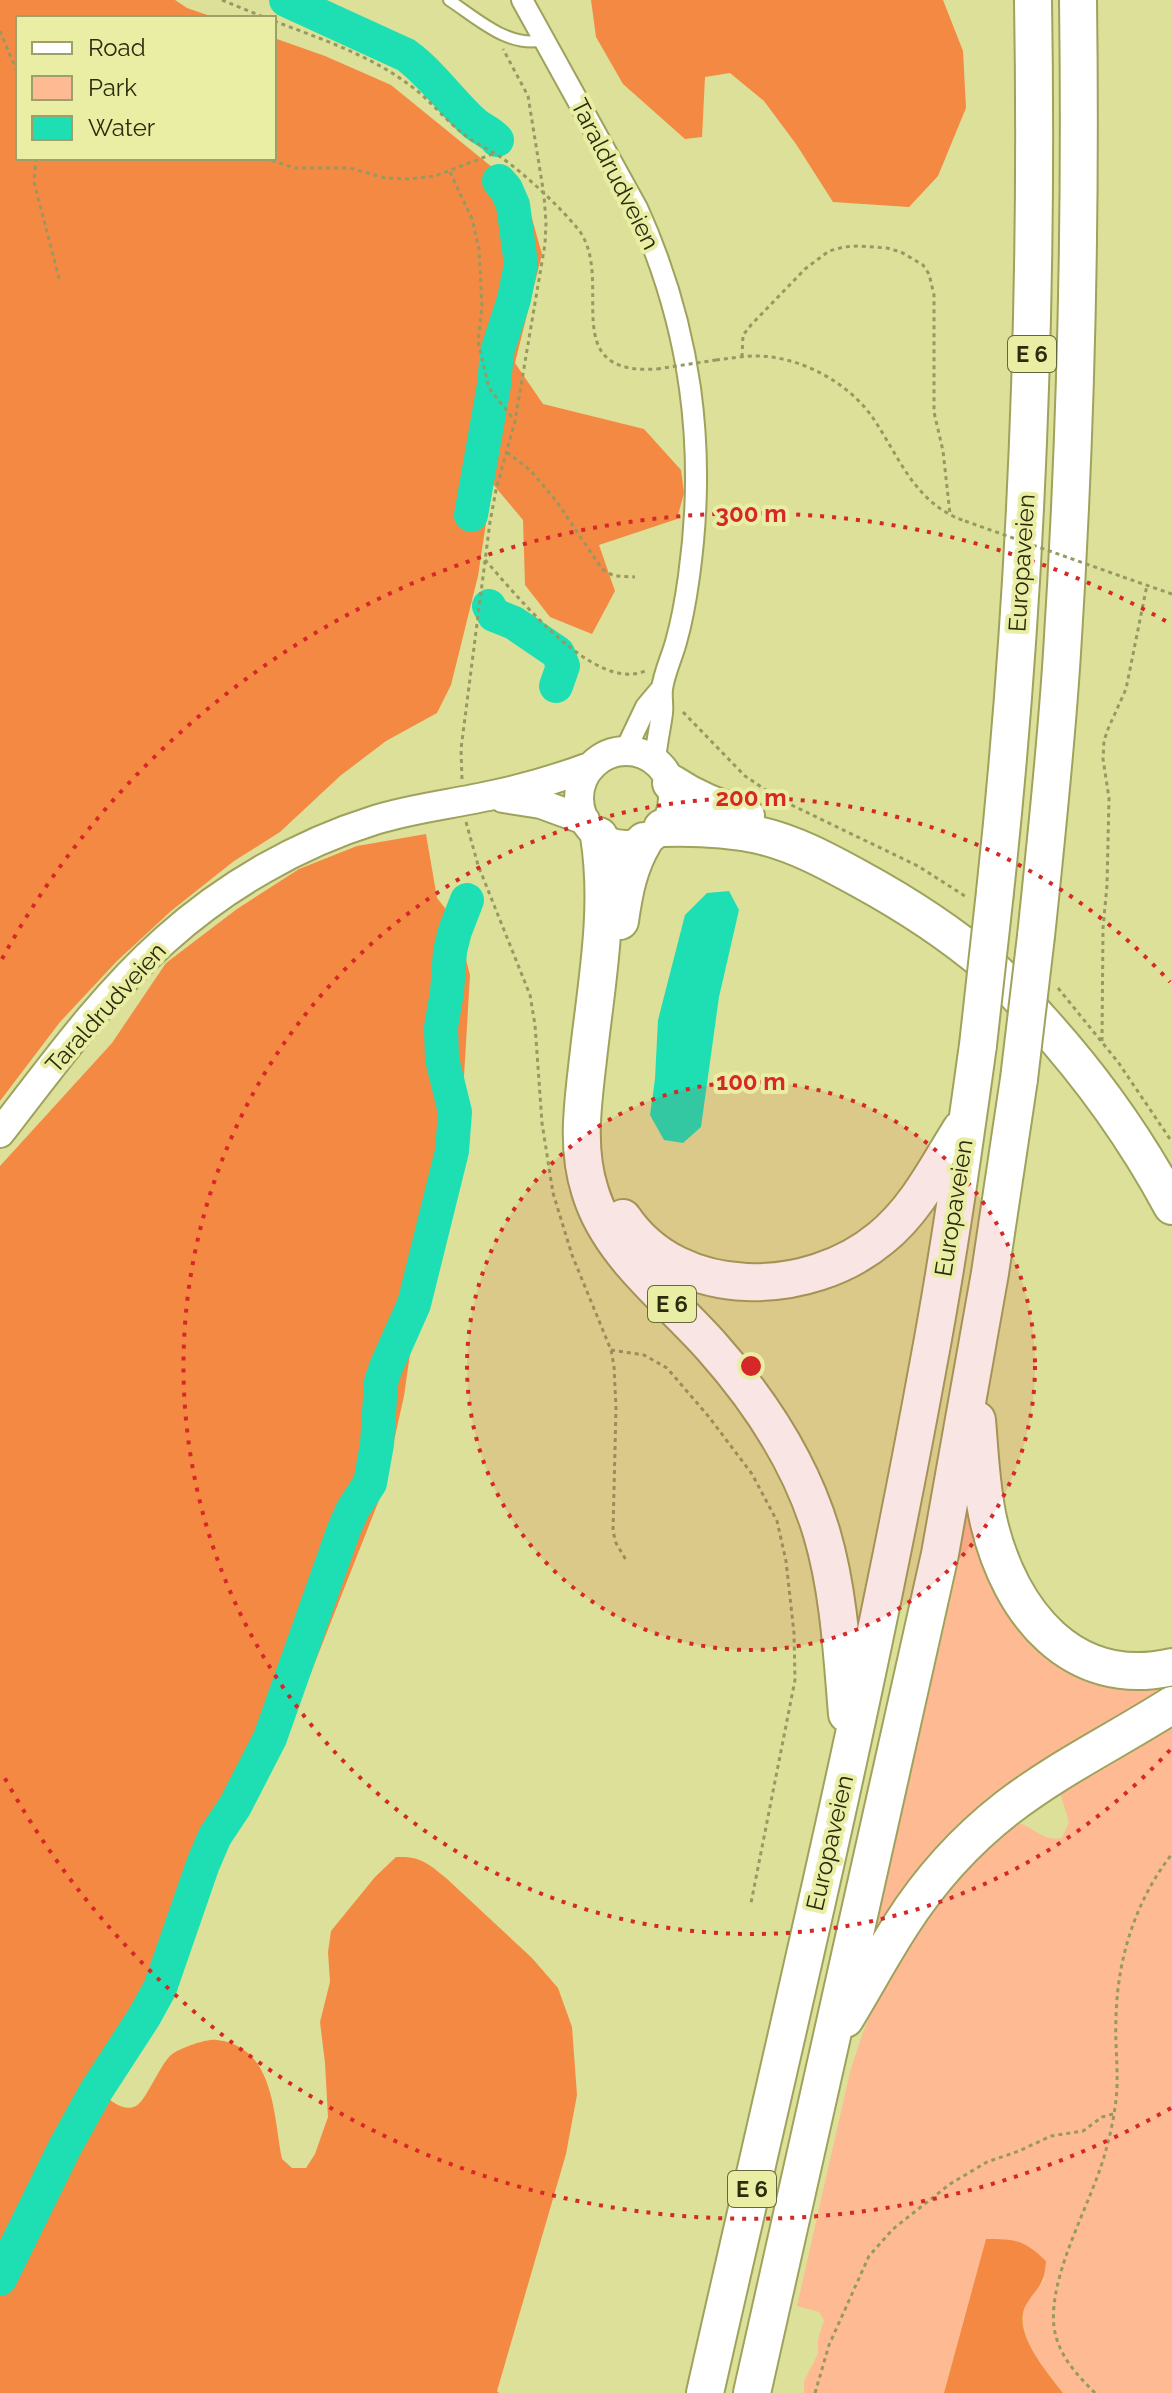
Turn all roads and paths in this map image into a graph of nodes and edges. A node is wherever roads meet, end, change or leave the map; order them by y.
1 (222, 0) edge
2 (449, 0) edge
3 (1033, 0) edge
4 (1078, 0) edge
5 (529, 4) edge
6 (261, 16) edge
7 (276, 22) edge
8 (0, 31) edge
9 (545, 40) junction
10 (501, 43) dead end
11 (16, 69) edge
12 (495, 153) junction
13 (36, 160) edge
14 (270, 160) edge
15 (450, 172) junction
16 (544, 195) junction
17 (60, 282) dead end
18 (742, 357) junction
19 (515, 421) junction
20 (507, 452) junction
21 (950, 514) junction
22 (485, 560) junction
23 (635, 577) dead end
24 (1147, 585) junction
25 (1172, 594) edge
26 (662, 688) junction
27 (625, 751) junction
28 (724, 754) dead end
29 (592, 766) junction
30 (663, 772) junction
31 (462, 779) dead end
32 (491, 796) junction
33 (466, 822) dead end
34 (592, 828) junction
35 (653, 835) junction
36 (968, 1118) junction
37 (0, 1133) edge
38 (1172, 1142) edge
39 (1172, 1189) edge
40 (1172, 1206) edge
41 (611, 1350) junction
42 (973, 1374) junction
43 (626, 1560) dead end
44 (1172, 1667) edge
45 (1172, 1705) edge
46 (851, 1753) junction
47 (1172, 1854) edge
48 (751, 1903) dead end
49 (830, 2045) junction
50 (1113, 2114) junction
51 (705, 2393) edge
52 (752, 2393) edge
53 (815, 2393) edge
54 (1095, 2393) edge

1 - 6 path
2 - 9 lane
3 - 36 highway, Europaveien / E 6, bridge
4 - 42 highway, Europaveien / E 6, bridge
5 - 9 street, Taraldrudveien
7 - 12 path
8 - 11 path
9 - 26 street, Taraldrudveien
10 - 16 path
12 - 15 path
12 - 16 path
13 - 17 path
14 - 15 path
15 - 19 path
16 - 18 path, bridge
16 - 19 path
18 - 21 path
18 - 21 path
19 - 20 path
20 - 22 path
20 - 23 path
21 - 24 path, bridge
22 - 26 path
22 - 31 path
24 - 25 path
24 - 38 path
26 - 27 street, Taraldrudveien
26 - 28 path
26 - 30 street, Taraldrudveien
27 - 29 main road
27 - 30 main road
29 - 32 main road, Taraldrudveien
29 - 34 main road
30 - 35 main road
30 - 39 highway
32 - 34 main road, Taraldrudveien
32 - 37 main road, Taraldrudveien
33 - 41 path
34 - 35 main road
34 - 46 highway, E 6
35 - 36 highway, E 6
35 - 40 highway
36 - 46 highway, Europaveien / E 6
41 - 43 path
41 - 48 path
42 - 44 highway, E 6
42 - 49 highway, Europaveien / E 6
45 - 49 highway, E 6
46 - 51 highway, Europaveien / E 6
47 - 50 path
49 - 52 highway, Europaveien / E 6
50 - 53 path
50 - 54 path

